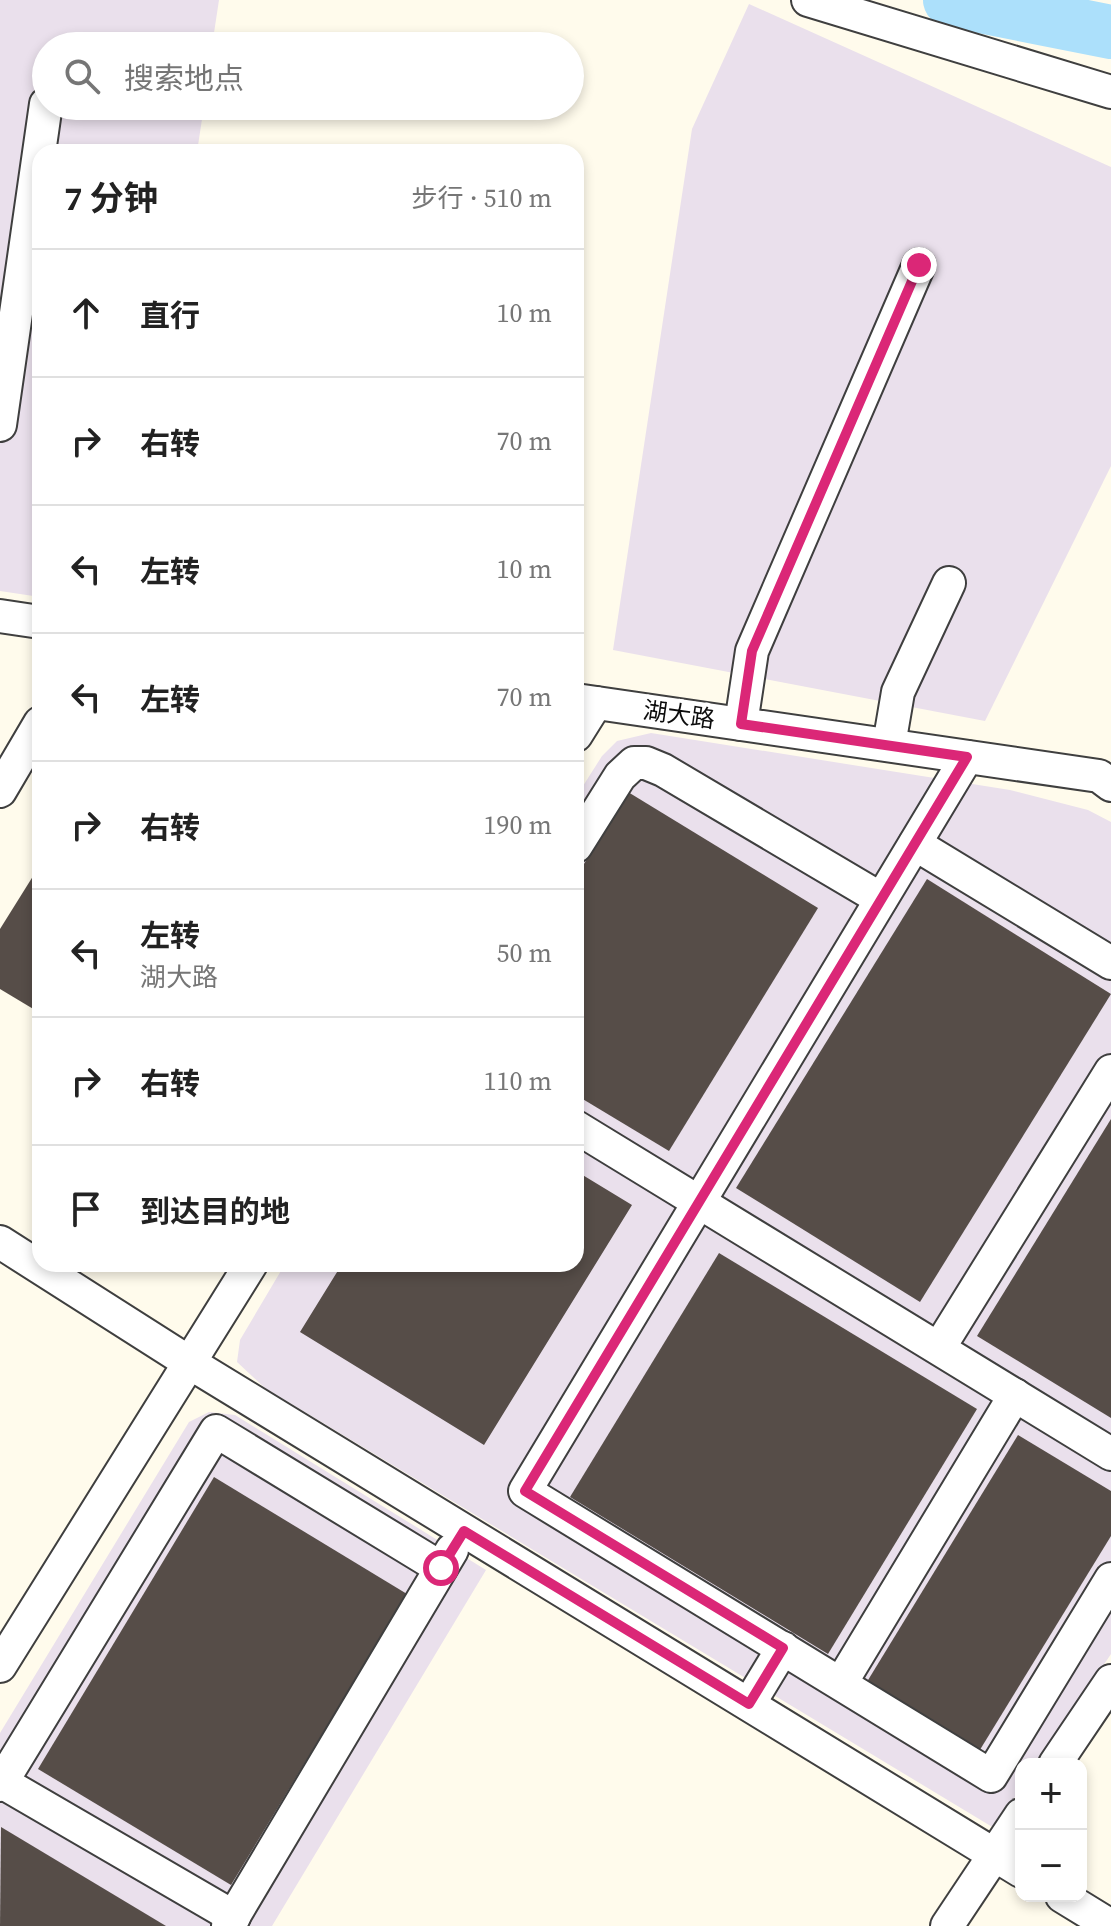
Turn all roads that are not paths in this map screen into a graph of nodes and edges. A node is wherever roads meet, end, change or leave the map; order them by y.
1 (808, 0) edge
2 (1111, 92) edge
3 (44, 120) edge
4 (40, 144) edge
5 (32, 202) edge
6 (919, 265) dead end
7 (0, 425) edge
8 (949, 583) dead end
9 (0, 616) edge
10 (32, 621) edge
11 (586, 701) edge
12 (741, 724) junction
13 (32, 737) edge
14 (889, 745) junction
15 (967, 757) junction
16 (1111, 785) edge
17 (0, 791) edge
18 (584, 833) edge
19 (915, 844) junction
20 (881, 899) junction
21 (1111, 963) edge
22 (1111, 1071) edge
23 (584, 1132) edge
24 (700, 1201) junction
25 (0, 1242) edge
26 (32, 1262) edge
27 (47, 1272) edge
28 (246, 1272) edge
29 (939, 1348) junction
30 (190, 1363) junction
31 (1015, 1395) junction
32 (1111, 1454) edge
33 (464, 1531) junction
34 (441, 1568) junction
35 (1111, 1579) edge
36 (783, 1648) junction
37 (0, 1666) edge
38 (1111, 1681) edge
39 (841, 1683) junction
40 (749, 1704) junction
41 (1059, 1758) edge
42 (1, 1783) edge
43 (1017, 1830) edge
44 (1008, 1863) edge
45 (1072, 1902) edge
46 (231, 1921) edge
47 (947, 1926) edge
48 (1111, 1926) edge

1 - 2 street
3 - 4 street
5 - 7 street
6 - 12 street
8 - 14 street
9 - 10 street
11 - 12 street, 湖大路
12 - 14 street, 湖大路
13 - 17 street
14 - 15 street, 湖大路
15 - 16 street, 湖大路
15 - 19 street
18 - 20 street
19 - 20 street
19 - 21 street
20 - 24 street
22 - 29 street
23 - 24 street
24 - 29 street
24 - 36 street
25 - 26 street
27 - 30 street
28 - 30 street
29 - 31 street
30 - 33 street
30 - 37 street
31 - 32 street
31 - 39 street
33 - 34 street
33 - 40 street
34 - 42 street
34 - 46 street
35 - 39 street
36 - 39 street
36 - 40 street
38 - 41 street
40 - 44 street
42 - 46 street
43 - 44 street
44 - 47 street
45 - 48 street

